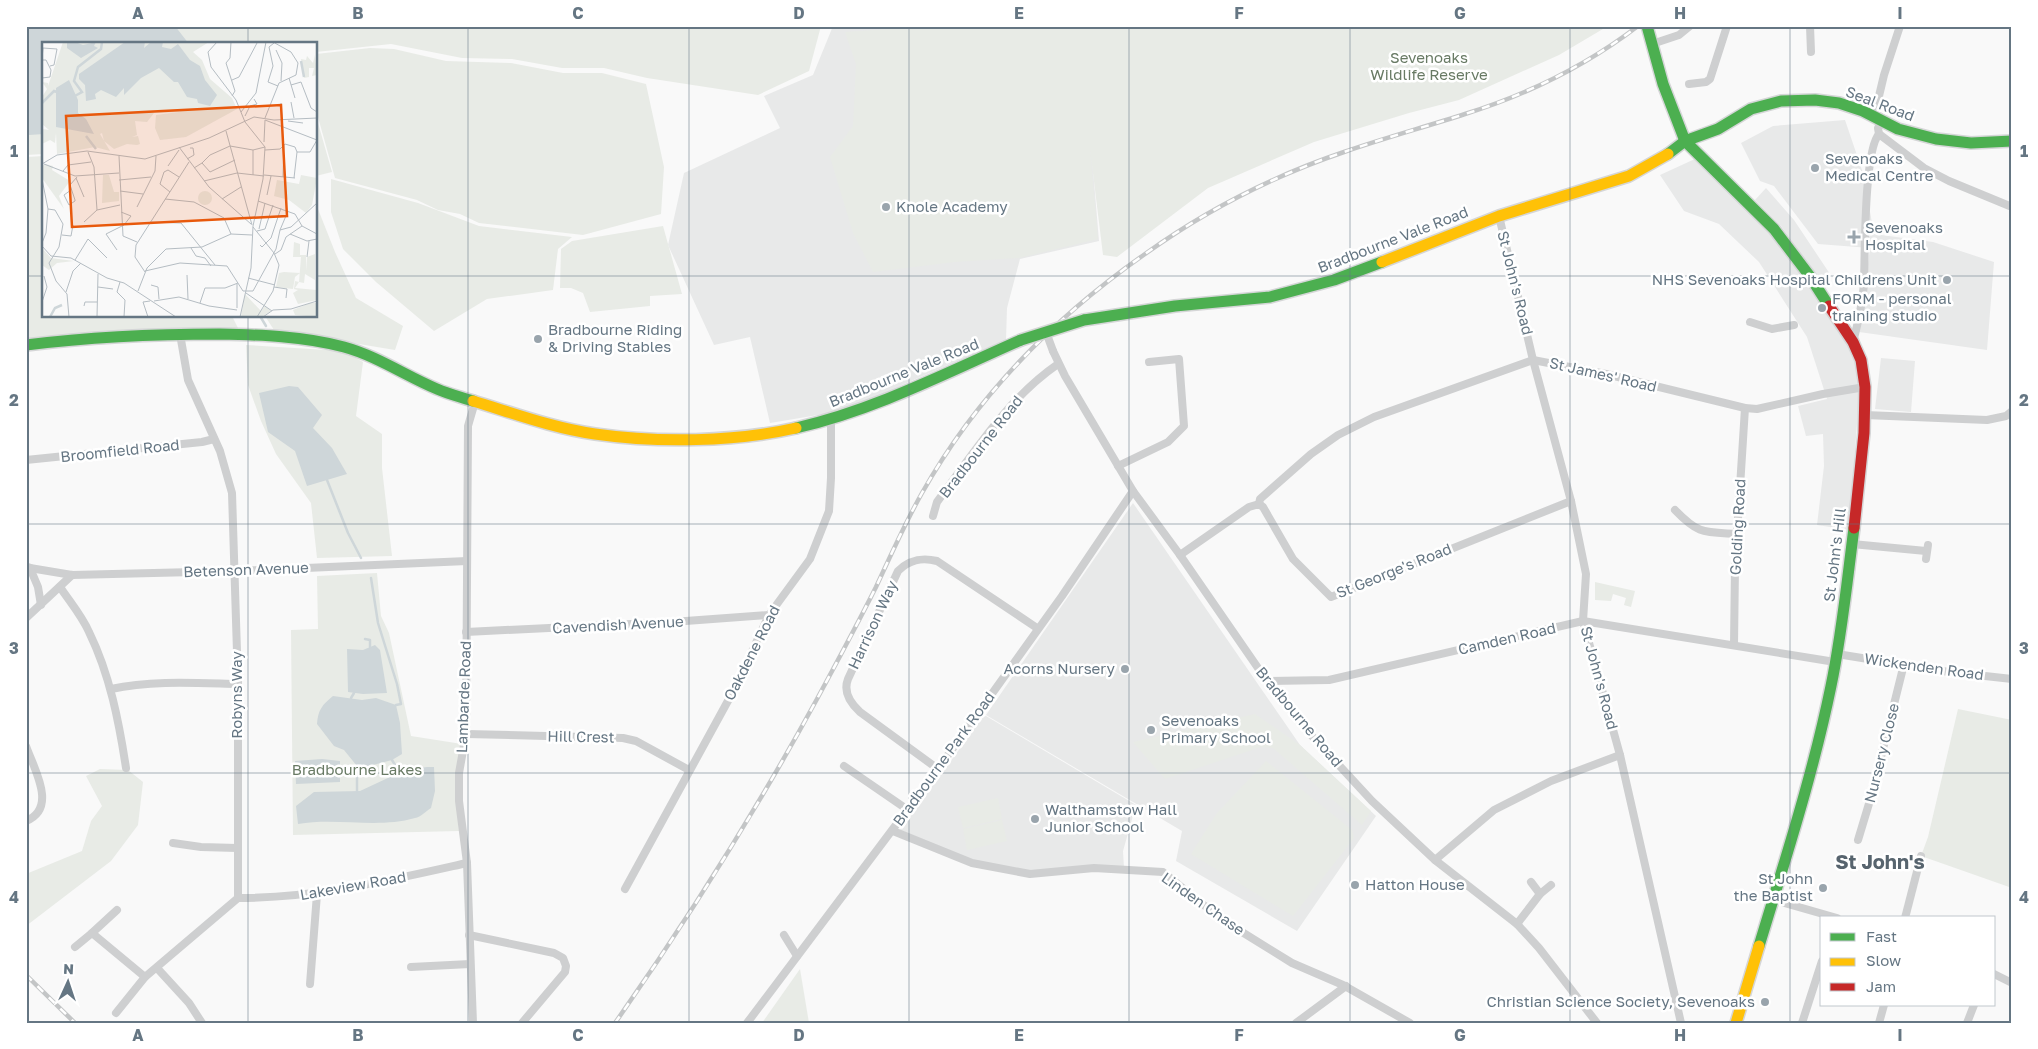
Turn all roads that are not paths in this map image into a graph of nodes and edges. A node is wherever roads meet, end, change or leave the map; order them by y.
1 (1647, 26) edge
2 (1690, 26) edge
3 (1727, 26) edge
4 (1810, 26) edge
5 (1900, 26) edge
6 (1652, 44) junction
7 (1811, 52) dead end
8 (1689, 84) dead end
9 (1878, 119) junction
10 (1879, 134) junction
11 (1685, 141) junction
12 (2012, 141) edge
13 (2012, 207) edge
14 (1498, 216) junction
15 (1750, 322) dead end
16 (1794, 325) dead end
17 (1046, 332) junction
18 (180, 334) junction
19 (1853, 342) junction
20 (26, 345) edge
21 (1533, 360) junction
22 (1149, 362) dead end
23 (1058, 364) junction
24 (1865, 387) junction
25 (475, 402) junction
26 (1745, 408) junction
27 (2012, 411) edge
28 (1865, 415) junction
29 (831, 420) junction
30 (214, 439) junction
31 (26, 460) edge
32 (1118, 466) junction
33 (1133, 491) junction
34 (1572, 501) junction
35 (1259, 504) junction
36 (1675, 510) dead end
37 (933, 516) dead end
38 (1738, 534) junction
39 (1852, 544) junction
40 (1927, 552) dead end
41 (1180, 554) junction
42 (467, 561) junction
43 (28, 567) edge
44 (235, 572) junction
45 (72, 575) junction
46 (60, 587) junction
47 (41, 605) junction
48 (769, 615) junction
49 (26, 618) edge
50 (1584, 621) junction
51 (1037, 628) junction
52 (466, 632) junction
53 (1734, 645) junction
54 (1836, 658) junction
55 (1904, 664) junction
56 (2012, 679) edge
57 (1267, 681) junction
58 (238, 684) junction
59 (111, 689) junction
60 (466, 734) junction
61 (26, 746) edge
62 (1620, 755) junction
63 (844, 766) dead end
64 (126, 768) dead end
65 (938, 769) junction
66 (689, 770) junction
67 (908, 810) junction
68 (26, 821) edge
69 (892, 831) junction
70 (1858, 840) dead end
71 (173, 843) dead end
72 (237, 848) junction
73 (1921, 856) dead end
74 (1434, 860) junction
75 (466, 863) junction
76 (1530, 882) dead end
77 (1551, 884) dead end
78 (625, 889) dead end
79 (317, 894) junction
80 (1540, 894) junction
81 (238, 898) junction
82 (1774, 900) junction
83 (117, 910) dead end
84 (1829, 916) edge
85 (1906, 916) edge
86 (1517, 924) junction
87 (92, 933) junction
88 (469, 935) junction
89 (784, 936) dead end
90 (75, 947) dead end
91 (797, 956) junction
92 (470, 964) junction
93 (1820, 967) edge
94 (157, 968) junction
95 (411, 968) dead end
96 (1996, 975) edge
97 (145, 978) junction
98 (2012, 983) edge
99 (310, 984) dead end
100 (1346, 986) junction
101 (1884, 1006) edge
102 (1974, 1006) edge
103 (116, 1013) dead end
104 (202, 1023) edge
105 (473, 1023) edge
106 (522, 1023) edge
107 (748, 1023) edge
108 (1296, 1023) edge
109 (1410, 1023) edge
110 (1597, 1023) edge
111 (1681, 1023) edge
112 (1736, 1023) edge
113 (1802, 1023) edge
114 (1879, 1023) edge
115 (1967, 1023) edge

1 - 6 main road
2 - 6 street
3 - 8 street
4 - 7 street
5 - 9 street
6 - 11 main road
9 - 10 street
9 - 11 main road, Seal Road
9 - 12 main road, Seal Road
10 - 13 street
10 - 19 street
11 - 14 main road, Bradbourne Vale Road
11 - 19 main road, St John's Hill
14 - 17 main road, Bradbourne Vale Road, bridge
14 - 21 street, St John's Road
15 - 16 street
17 - 23 street, Bradbourne Road, bridge
17 - 29 main road, Bradbourne Vale Road, bridge
18 - 20 main road, Bradbourne Vale Road
18 - 25 main road, Bradbourne Vale Road
18 - 30 street, Robyns Way
19 - 24 main road, St John's Hill
21 - 26 street, St James' Road
21 - 34 street, St John's Road
21 - 35 street, St James' Road
22 - 32 street
23 - 32 street, Bradbourne Road
23 - 37 street, Bradbourne Road
24 - 26 street, St James' Road
24 - 28 main road, St John's Hill
25 - 29 main road, Bradbourne Vale Road
25 - 42 street, Lambarde Road
26 - 38 street, Golding Road
27 - 28 street
28 - 39 main road, St John's Hill
29 - 48 street, Oakdene Road
30 - 31 street, Broomfield Road
30 - 44 street, Robyns Way
32 - 33 street, Bradbourne Road
33 - 41 street, Bradbourne Road
33 - 51 street, Bradbourne Park Road
34 - 35 street, St George's Road
34 - 50 street, St John's Road
35 - 41 street
36 - 38 street
38 - 53 street, Golding Road
39 - 40 street
39 - 54 main road, St John's Hill
41 - 57 street, Bradbourne Road
42 - 44 street, Betenson Avenue
42 - 52 street, Lambarde Road
43 - 45 street, Betenson Avenue
43 - 47 street
44 - 45 street, Betenson Avenue
44 - 58 street, Robyns Way
45 - 46 street
46 - 47 street
46 - 59 street
47 - 49 street
48 - 52 street, Cavendish Avenue
48 - 66 street, Oakdene Road
50 - 53 street, Camden Road
50 - 57 street, Camden Road
50 - 62 street, St John's Road
51 - 65 street, Bradbourne Park Road
51 - 65 street, Harrison Way
52 - 60 street, Lambarde Road
53 - 54 street, Camden Road
54 - 55 street, Wickenden Road
54 - 82 main road, St John's Hill
55 - 56 street, Wickenden Road
55 - 70 street, Nursery Close
57 - 74 street, Bradbourne Road
58 - 59 street
58 - 72 street, Robyns Way
59 - 64 street
60 - 66 street, Hill Crest
60 - 75 street, Lambarde Road
61 - 68 street
62 - 74 street
62 - 111 street, St John's Road
63 - 67 street
65 - 67 street, Bradbourne Park Road
66 - 78 street, Oakdene Road
67 - 69 street, Bradbourne Park Road
69 - 91 street, Bradbourne Park Road
69 - 100 street, Linden Chase
71 - 72 street
72 - 81 street, Robyns Way
73 - 85 street
74 - 86 street, Bradbourne Road
75 - 79 street, Lakeview Road
75 - 88 street, Lambarde Road
76 - 80 street
77 - 80 street
79 - 81 street, Lakeview Road
79 - 99 street
80 - 86 street
81 - 94 street
82 - 84 street
82 - 112 main road, St John's Hill
83 - 87 street
86 - 110 street, Bradbourne Road
87 - 90 street
87 - 97 street
88 - 92 street, Lambarde Road
88 - 106 street
89 - 91 street
91 - 107 street, Bradbourne Park Road
92 - 95 street
92 - 105 street, Lambarde Road
93 - 113 street
94 - 97 street
94 - 104 street
96 - 98 street
97 - 103 street
100 - 108 street
100 - 109 street, Linden Chase
101 - 114 street
102 - 115 street

